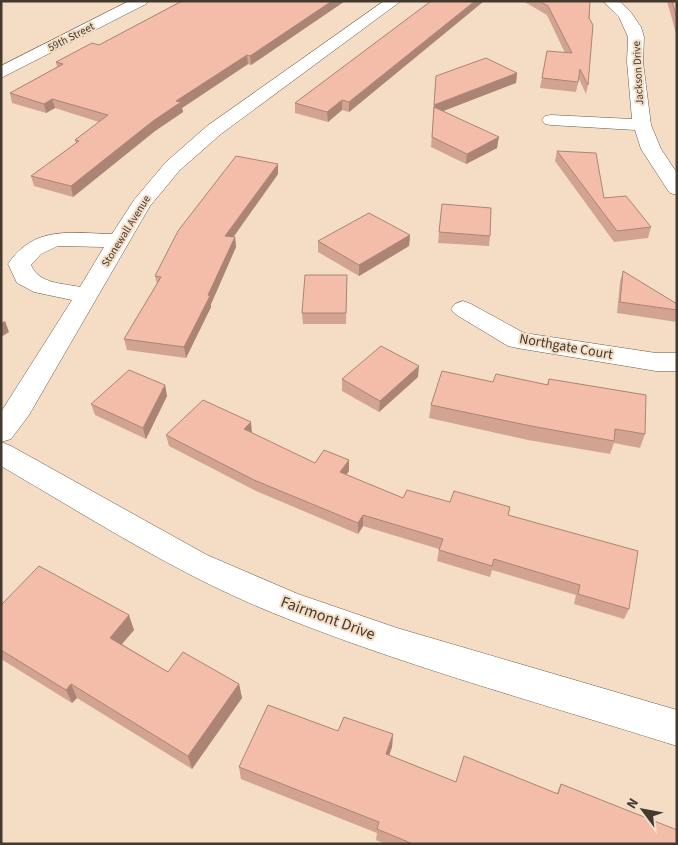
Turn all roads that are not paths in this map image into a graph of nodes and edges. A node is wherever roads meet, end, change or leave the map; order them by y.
1 (141, 1) edge
2 (394, 1) edge
3 (610, 1) edge
4 (1, 73) edge
5 (551, 120) dead end
6 (642, 125) junction
7 (677, 189) edge
8 (118, 242) junction
9 (87, 294) junction
10 (463, 309) dead end
11 (677, 362) edge
12 (1, 432) edge
13 (1, 453) edge
14 (677, 728) edge

1 - 4 street, 59th Street
2 - 8 street, Stonewall Avenue
3 - 6 street, Jackson Drive
5 - 6 street, Jackson Drive
6 - 7 street, Jackson Drive
8 - 9 street, Stonewall Avenue
8 - 9 street
9 - 12 street, Stonewall Avenue
10 - 11 street, Northgate Court
13 - 14 street, Fairmont Drive

